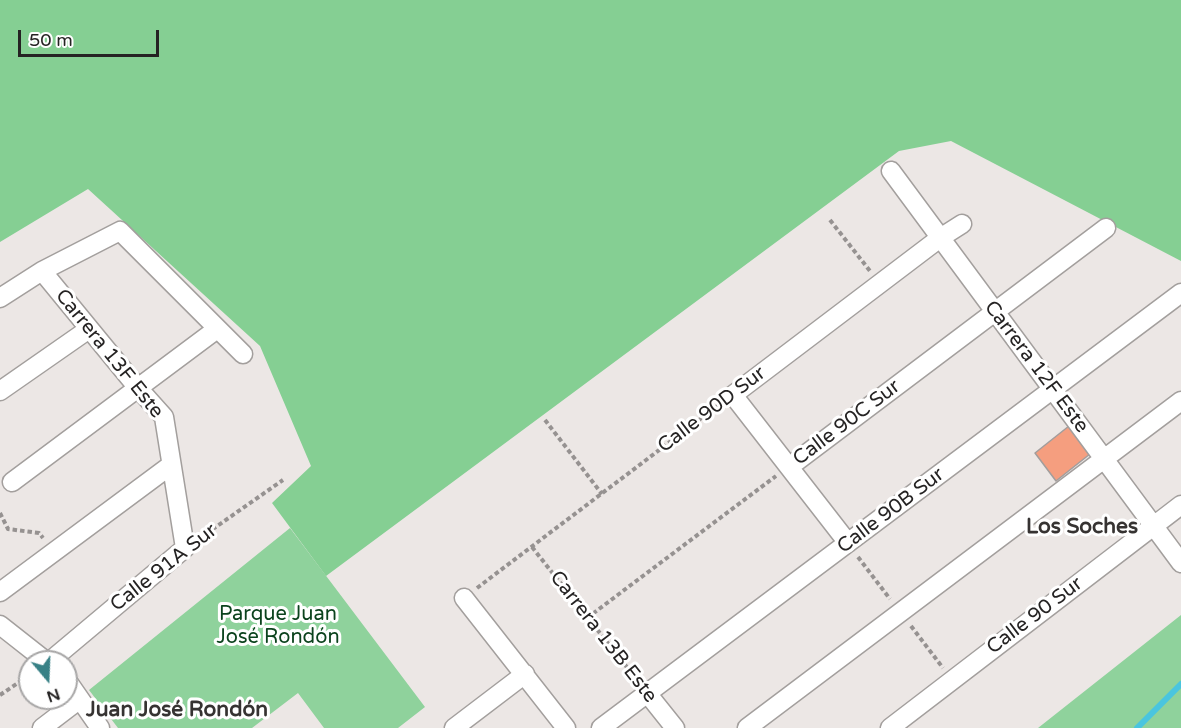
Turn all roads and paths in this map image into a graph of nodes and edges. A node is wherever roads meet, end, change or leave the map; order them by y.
1 (891, 171) dead end
2 (830, 220) dead end
3 (962, 224) dead end
4 (1106, 228) dead end
5 (940, 238) junction
6 (42, 271) junction
7 (880, 284) junction
8 (1181, 293) edge
9 (0, 298) edge
10 (994, 312) junction
11 (217, 328) junction
12 (89, 329) junction
13 (243, 354) dead end
14 (138, 388) junction
15 (1052, 390) junction
16 (0, 391) edge
17 (733, 395) junction
18 (1181, 401) edge
19 (545, 420) dead end
20 (1103, 458) junction
21 (171, 465) junction
22 (789, 467) junction
23 (283, 480) dead end
24 (12, 482) dead end
25 (602, 494) junction
26 (1181, 505) edge
27 (0, 513) edge
28 (1153, 526) junction
29 (848, 543) junction
30 (532, 547) junction
31 (185, 548) junction
32 (51, 555) junction
33 (1181, 563) edge
34 (0, 592) edge
35 (464, 598) joint
36 (587, 618) junction
37 (0, 625) edge
38 (32, 650) edge
39 (62, 650) edge
40 (525, 674) junction
41 (18, 683) edge
42 (647, 693) junction
43 (0, 694) edge
44 (78, 696) edge
45 (80, 699) junction
46 (42, 728) edge
47 (100, 728) edge
48 (454, 728) edge
49 (566, 728) edge
50 (601, 728) edge
51 (675, 728) edge
52 (747, 728) edge
53 (890, 728) edge

1 - 5 street, Carrera 12F Este
2 - 7 path
3 - 5 street, Calle 90D Sur
4 - 10 street, Calle 90C Sur
5 - 7 street, Calle 90D Sur
5 - 10 street, Carrera 12F Este
6 - 9 street
6 - 11 street
6 - 12 street, Carrera 13F Este
7 - 17 street, Calle 90D Sur
8 - 15 street, Calle 90B Sur
10 - 15 street, Carrera 12F Este
10 - 22 street, Calle 90C Sur
11 - 13 street
11 - 14 street
12 - 14 street, Carrera 13F Este
12 - 16 street
14 - 21 street, Carrera 13F Este
14 - 24 street
15 - 20 street, Carrera 12F Este
15 - 29 street, Calle 90B Sur
17 - 22 street
17 - 25 path, Calle 90D Sur
18 - 20 street
19 - 25 path
20 - 28 street, Carrera 12F Este
20 - 52 street
21 - 31 street, Carrera 13F Este
21 - 32 street
22 - 29 street
22 - 36 path, Calle 90C Sur
23 - 31 path, Calle 91A Sur
25 - 30 path, Calle 90D Sur
26 - 28 street, Calle 90 Sur
27 - 32 path
28 - 33 street, Carrera 12F Este
28 - 53 street, Calle 90 Sur
29 - 42 street, Calle 90B Sur
30 - 35 path, Calle 90D Sur
30 - 36 path, Carrera 13B Este
31 - 39 street, Calle 91A Sur
32 - 34 street
35 - 40 street
36 - 42 path, Carrera 13B Este
37 - 38 street
40 - 48 street
40 - 49 street
41 - 43 path
42 - 50 street, Calle 90B Sur
42 - 51 street, Carrera 13B Este
44 - 45 street
45 - 46 street
45 - 47 street

